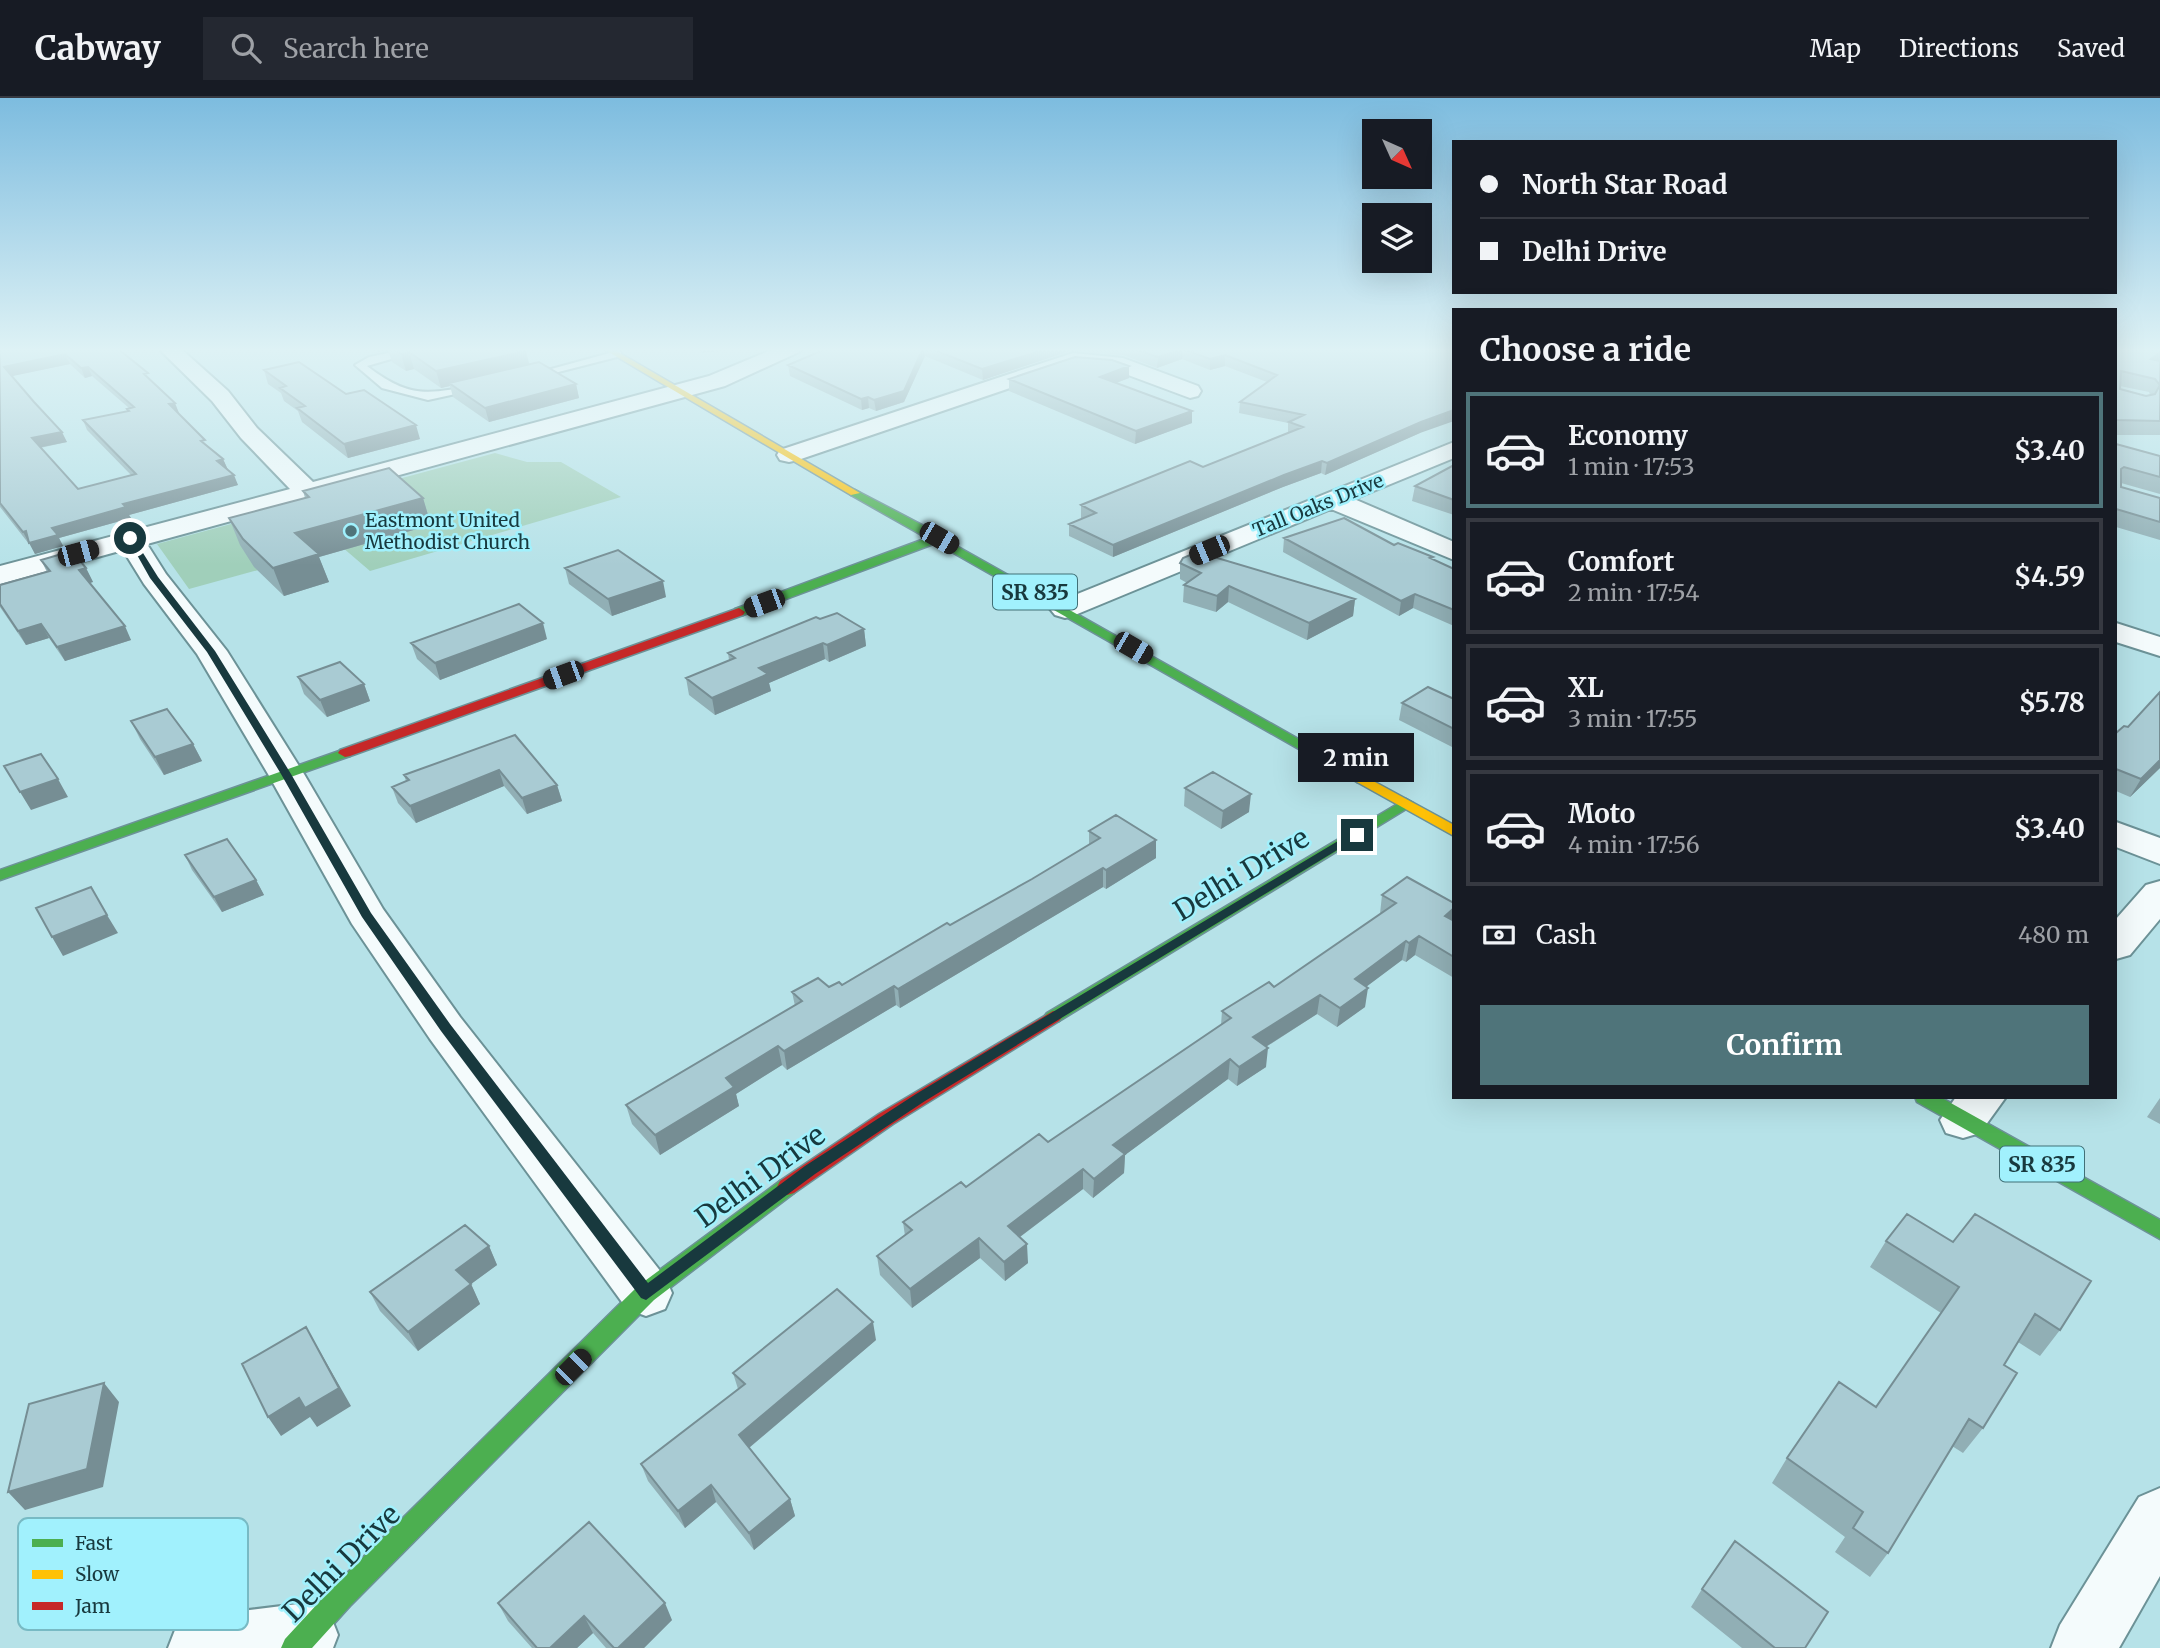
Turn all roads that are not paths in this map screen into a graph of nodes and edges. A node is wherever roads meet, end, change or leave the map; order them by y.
1 (239, 420) edge
2 (571, 420) edge
3 (729, 420) edge
4 (893, 420) edge
5 (1452, 450) edge
6 (789, 456) junction
7 (307, 491) junction
8 (1331, 499) junction
9 (130, 538) junction
10 (939, 538) junction
11 (1452, 551) edge
12 (0, 575) edge
13 (1065, 609) junction
14 (2117, 632) edge
15 (2160, 647) edge
16 (286, 774) junction
17 (1406, 803) junction
18 (1452, 830) edge
19 (2117, 833) edge
20 (2160, 852) edge
21 (0, 875) edge
22 (2160, 894) edge
23 (2117, 944) edge
24 (1933, 1099) edge
25 (1973, 1108) edge
26 (2160, 1230) edge
27 (646, 1293) junction
28 (2160, 1518) edge
29 (300, 1642) edge
30 (200, 1648) edge
31 (2083, 1648) edge

1 - 7 street
2 - 7 street
3 - 6 street, SR 835
4 - 6 street
5 - 8 street, Tall Oaks Drive
6 - 10 street, SR 835
7 - 9 street
8 - 11 street
8 - 13 street, Tall Oaks Drive
9 - 12 street
9 - 16 street
10 - 13 street, SR 835
10 - 16 street
13 - 17 street, SR 835
14 - 15 street
16 - 21 street
16 - 27 street
17 - 18 street, SR 835
17 - 27 street, Delhi Drive
19 - 20 street
22 - 23 street
24 - 25 street, SR 835
25 - 26 street, SR 835
27 - 29 street, Delhi Drive
28 - 31 street
29 - 30 street

